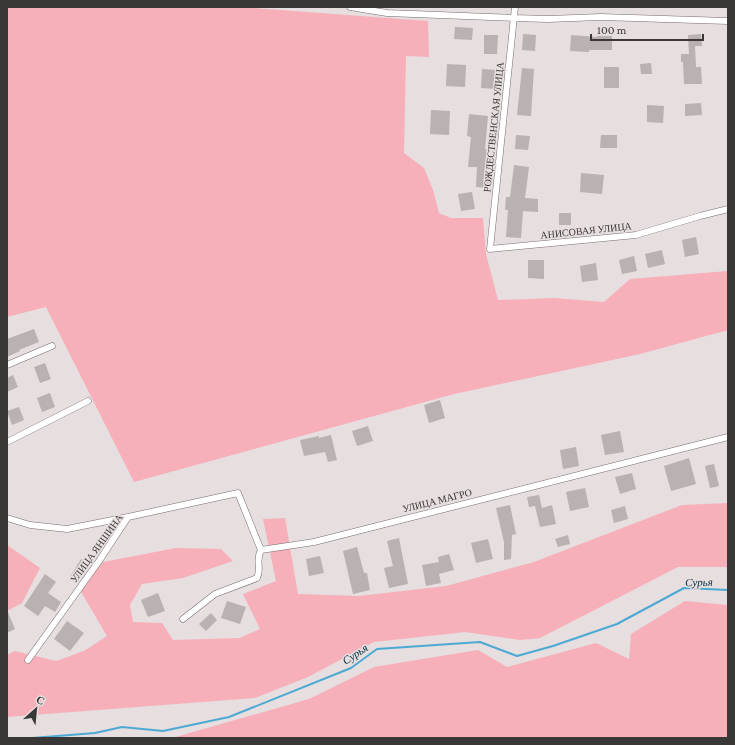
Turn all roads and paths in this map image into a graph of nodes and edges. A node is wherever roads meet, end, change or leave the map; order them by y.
1 (350, 7) edge
2 (515, 7) edge
3 (388, 10) edge
4 (514, 18) junction
5 (728, 21) edge
6 (728, 209) edge
7 (490, 249) joint
8 (52, 346) dead end
9 (7, 365) edge
10 (88, 402) dead end
11 (728, 437) edge
12 (7, 442) edge
13 (128, 517) junction
14 (7, 518) edge
15 (261, 550) junction
16 (183, 619) dead end
17 (28, 660) dead end

1 - 3 street
2 - 4 street, РОЖДЕСТВЕНСКАЯ УЛИЦА
3 - 4 street
4 - 5 street
4 - 7 street, РОЖДЕСТВЕНСКАЯ УЛИЦА
6 - 7 street, АНИСОВАЯ УЛИЦА
8 - 9 street
10 - 12 street
11 - 15 street, УЛИЦА МАГРО
13 - 14 street
13 - 15 street, УЛИЦА ЯНШИНА
13 - 17 street, УЛИЦА ЯНШИНА
15 - 16 street

